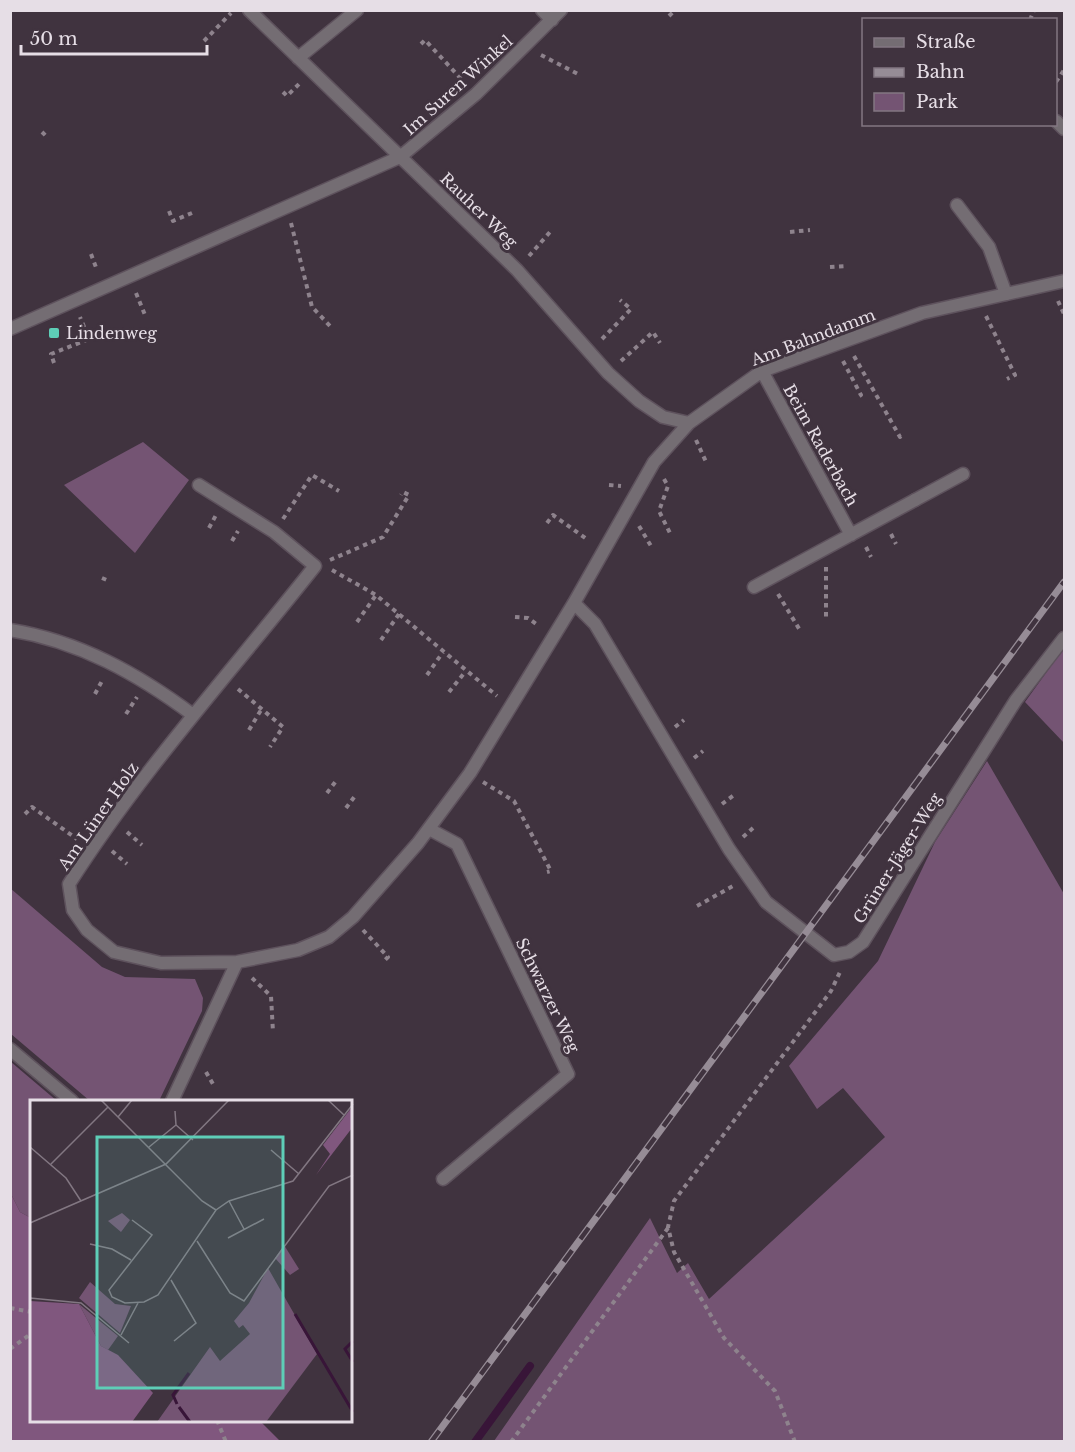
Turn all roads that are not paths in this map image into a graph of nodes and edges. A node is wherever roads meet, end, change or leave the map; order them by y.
1 (249, 10) edge
2 (357, 10) edge
3 (542, 10) edge
4 (561, 10) edge
5 (552, 20) junction
6 (298, 58) junction
7 (400, 157) junction
8 (957, 206) dead end
9 (1065, 281) edge
10 (1006, 294) junction
11 (10, 329) edge
12 (762, 371) junction
13 (689, 423) junction
14 (963, 474) dead end
15 (199, 485) dead end
16 (851, 535) junction
17 (754, 587) dead end
18 (574, 603) junction
19 (10, 630) edge
20 (1065, 638) edge
21 (193, 715) junction
22 (429, 829) junction
23 (237, 962) junction
24 (10, 1049) edge
25 (71, 1100) edge
26 (172, 1100) edge
27 (443, 1179) dead end

1 - 6 street, Rauher Weg
2 - 6 street
3 - 5 street
4 - 5 street, Im Suren Winkel
5 - 7 street, Im Suren Winkel
6 - 7 street, Rauher Weg
7 - 11 street
7 - 13 street, Rauher Weg
8 - 10 street
9 - 10 street, Am Bahndamm
10 - 12 street, Am Bahndamm
12 - 13 street, Am Bahndamm
12 - 16 street, Beim Raderbach
13 - 18 street, Am Bahndamm
14 - 16 street, Beim Raderbach
15 - 21 street, Am Lüner Holz
16 - 17 street, Beim Raderbach
18 - 20 street, Grüner-Jäger-Weg
18 - 22 street
19 - 21 street
21 - 23 street, Am Lüner Holz
22 - 23 street
22 - 27 street, Schwarzer Weg
23 - 26 street
24 - 25 street

